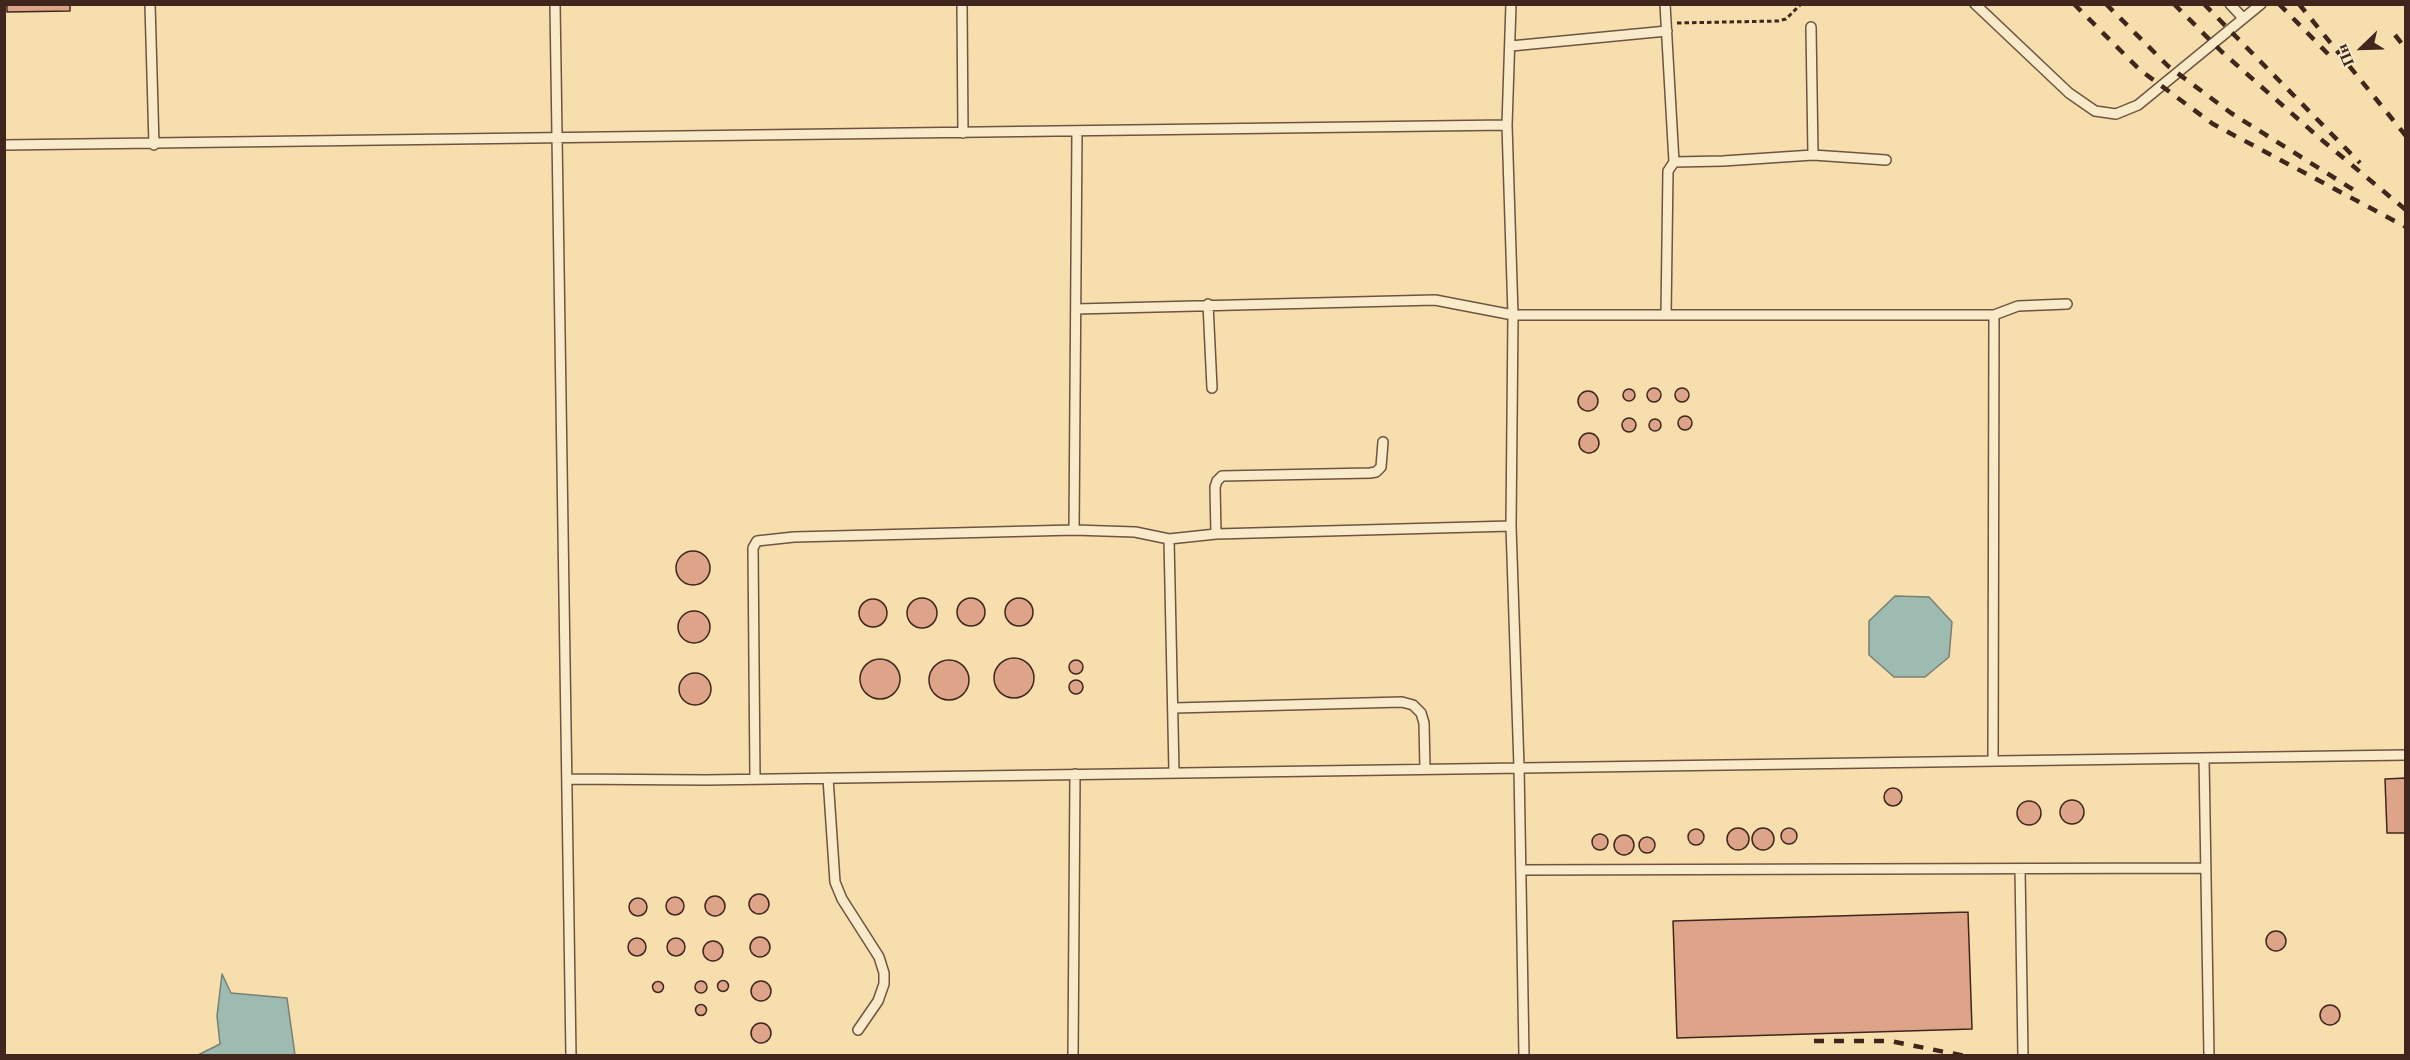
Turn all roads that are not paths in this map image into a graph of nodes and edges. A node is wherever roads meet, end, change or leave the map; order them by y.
1 (150, 4) edge
2 (555, 4) edge
3 (962, 4) edge
4 (1511, 4) edge
5 (1665, 4) edge
6 (1975, 4) edge
7 (2230, 4) edge
8 (2261, 4) edge
9 (2243, 18) junction
10 (1811, 27) dead end
11 (1667, 31) junction
12 (1510, 46) junction
13 (1507, 125) junction
14 (1077, 131) junction
15 (963, 133) junction
16 (557, 139) junction
17 (4, 145) edge
18 (154, 145) junction
19 (1813, 155) junction
20 (1886, 160) dead end
21 (1674, 162) junction
22 (1208, 304) junction
23 (2067, 304) dead end
24 (1076, 309) junction
25 (1513, 315) junction
26 (1666, 315) junction
27 (1994, 315) junction
28 (1212, 388) dead end
29 (1383, 442) dead end
30 (1511, 526) junction
31 (1074, 530) junction
32 (1216, 534) junction
33 (1169, 539) junction
34 (1174, 708) junction
35 (2406, 755) edge
36 (2204, 758) junction
37 (1993, 760) junction
38 (1519, 767) junction
39 (1425, 769) junction
40 (1174, 772) junction
41 (1075, 774) junction
42 (828, 778) junction
43 (567, 779) junction
44 (755, 779) junction
45 (2206, 868) junction
46 (2020, 869) junction
47 (1521, 870) junction
48 (858, 1030) dead end
49 (571, 1056) edge
50 (1073, 1056) edge
51 (1524, 1056) edge
52 (2023, 1056) edge
53 (2209, 1056) edge

1 - 18 lane
2 - 16 lane
3 - 15 lane
4 - 12 lane
5 - 11 lane
6 - 9 lane
7 - 9 lane
8 - 9 lane
10 - 19 lane
11 - 12 lane
11 - 21 lane
12 - 13 lane
13 - 14 lane
13 - 25 lane
14 - 15 lane
14 - 24 lane
15 - 16 lane
16 - 18 lane
16 - 43 lane
17 - 18 lane
19 - 20 lane
19 - 21 lane
21 - 26 lane
22 - 24 lane
22 - 25 lane
22 - 28 lane
23 - 27 lane
24 - 31 lane
25 - 26 lane
25 - 30 lane
26 - 27 lane
27 - 37 lane
29 - 32 lane
30 - 32 lane
30 - 38 lane
31 - 33 lane
31 - 44 lane
32 - 33 lane
33 - 34 lane
34 - 39 lane
34 - 40 lane
35 - 36 lane
36 - 37 lane
36 - 45 lane
37 - 38 lane
38 - 39 lane
38 - 47 lane
39 - 40 lane
40 - 41 lane
41 - 42 lane
41 - 50 lane
42 - 44 lane
42 - 48 lane
43 - 44 lane
43 - 49 lane
45 - 46 lane
45 - 53 lane
46 - 47 lane
46 - 52 lane
47 - 51 lane

